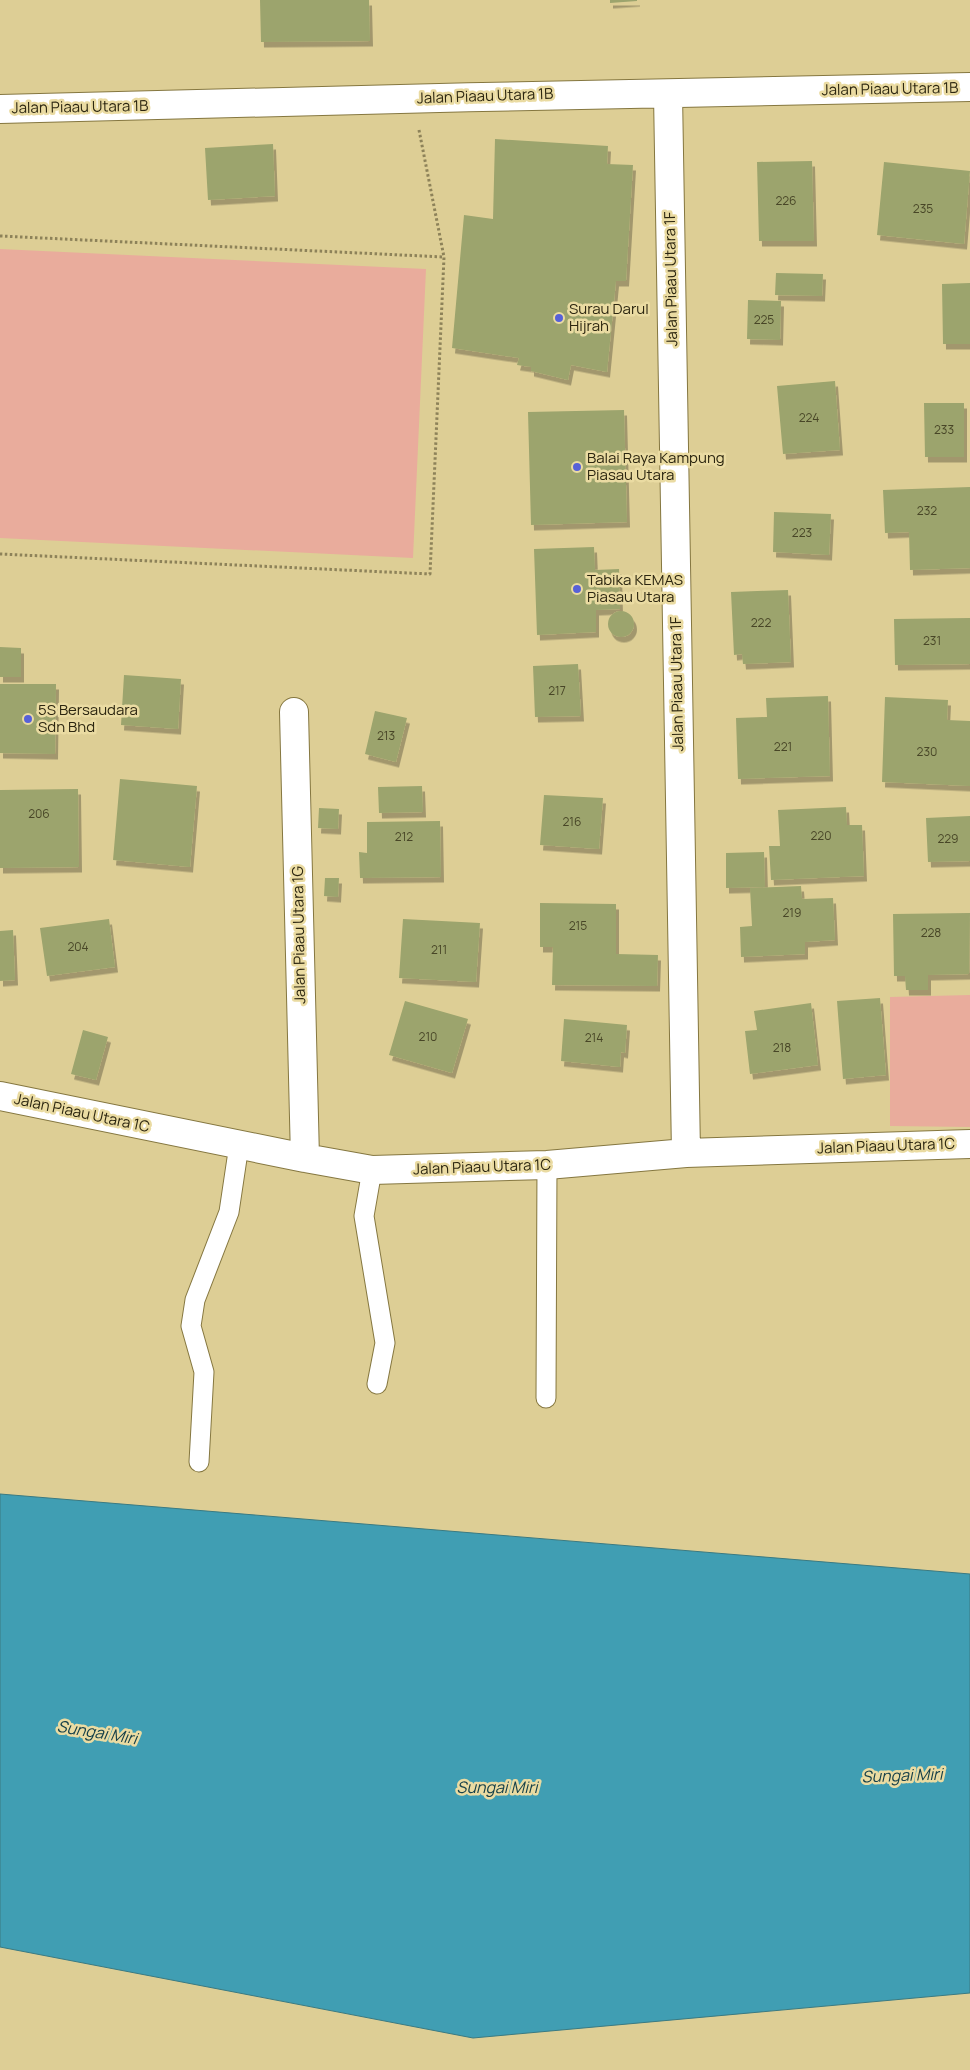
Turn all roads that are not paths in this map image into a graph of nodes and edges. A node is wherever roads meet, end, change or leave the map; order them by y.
1 (970, 87) edge
2 (668, 94) junction
3 (0, 109) edge
4 (294, 712) dead end
5 (0, 1096) edge
6 (970, 1144) edge
7 (239, 1145) junction
8 (686, 1153) junction
9 (305, 1158) junction
10 (547, 1166) junction
11 (372, 1170) junction
12 (377, 1384) dead end
13 (546, 1398) dead end
14 (199, 1462) dead end

1 - 2 street, Jalan Piaau Utara 1B
2 - 3 street, Jalan Piaau Utara 1B
2 - 8 street, Jalan Piaau Utara 1F
4 - 9 street, Jalan Piaau Utara 1G
5 - 7 street, Jalan Piaau Utara 1C
6 - 8 street, Jalan Piaau Utara 1C
7 - 9 street, Jalan Piaau Utara 1C
7 - 14 lane
8 - 10 street, Jalan Piaau Utara 1C
9 - 11 street, Jalan Piaau Utara 1C
10 - 11 street, Jalan Piaau Utara 1C
10 - 13 lane
11 - 12 lane

